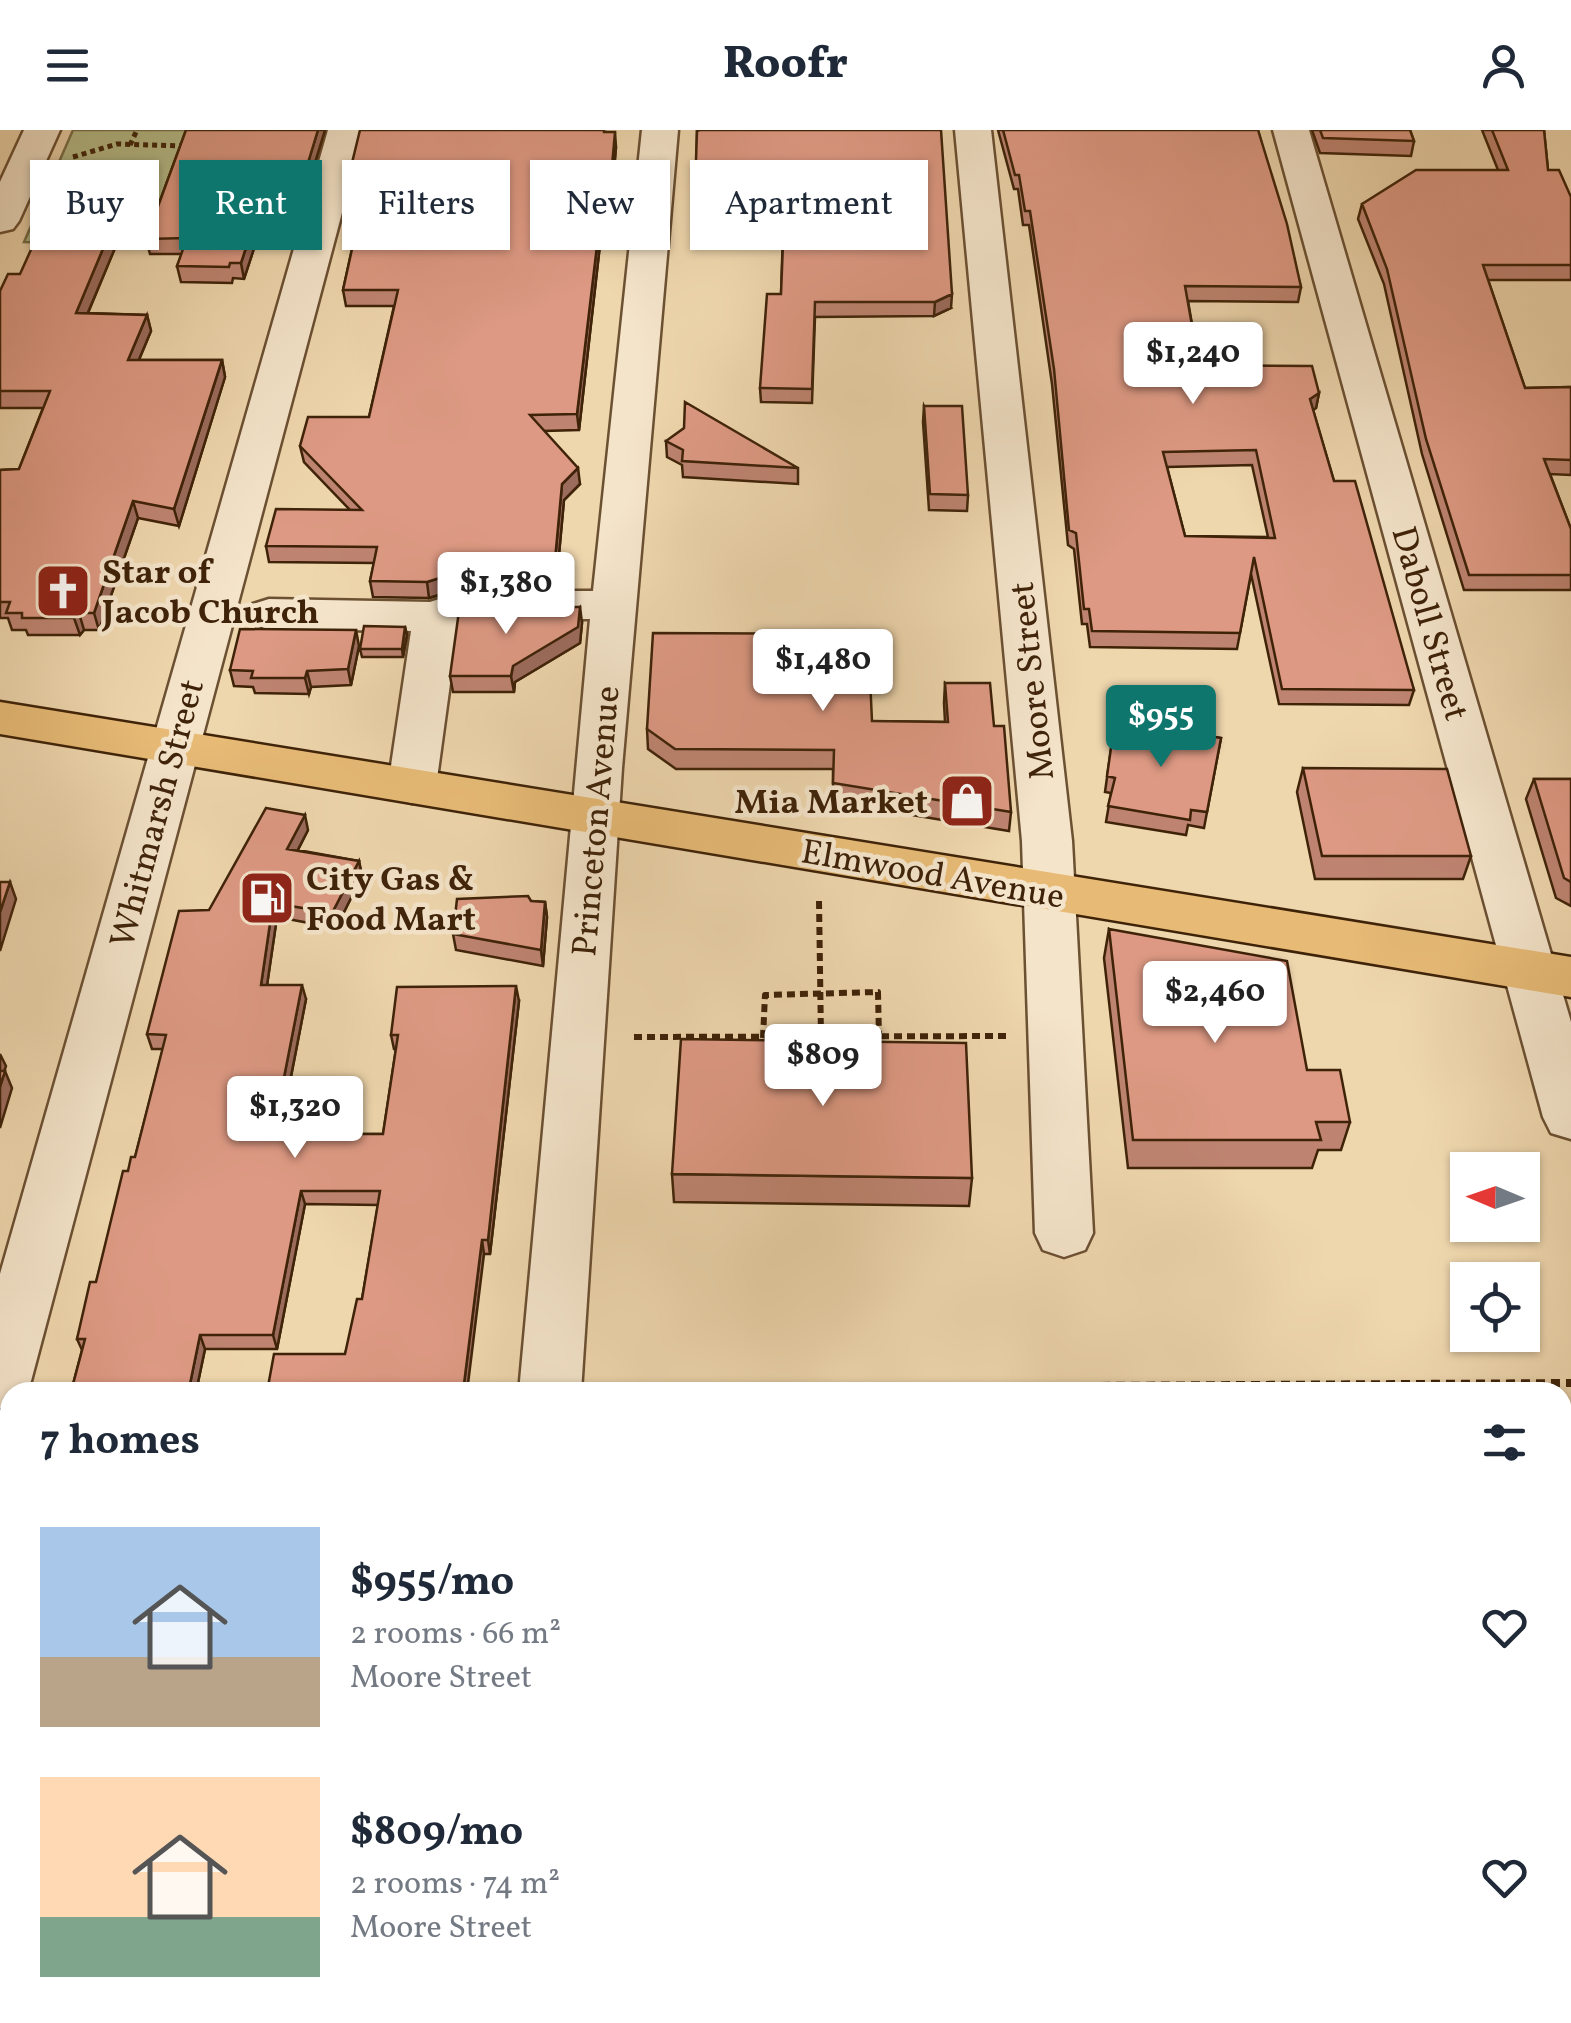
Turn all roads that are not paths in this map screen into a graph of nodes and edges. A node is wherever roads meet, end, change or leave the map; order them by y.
1 (346, 130) edge
2 (660, 130) edge
3 (974, 130) edge
4 (1291, 130) edge
5 (35, 146) edge
6 (0, 221) edge
7 (614, 605) junction
8 (268, 614) dead end
9 (436, 617) junction
10 (0, 718) edge
11 (174, 746) junction
12 (412, 786) junction
13 (594, 816) junction
14 (1048, 893) junction
15 (1551, 974) edge
16 (1571, 1117) edge
17 (1064, 1233) dead end
18 (0, 1381) edge
19 (551, 1382) edge

1 - 11 street, Whitmarsh Street
2 - 7 street, Princeton Avenue
3 - 14 street, Moore Street
4 - 15 street, Daboll Street
5 - 6 street
7 - 9 street
7 - 13 street, Princeton Avenue
8 - 9 street
9 - 12 street
10 - 11 main road, Elmwood Avenue
11 - 12 main road, Elmwood Avenue
11 - 18 street, Whitmarsh Street
12 - 13 main road, Elmwood Avenue
13 - 14 main road, Elmwood Avenue
13 - 19 street, Princeton Avenue
14 - 15 main road, Elmwood Avenue
14 - 17 street, Moore Street
15 - 16 street, Daboll Street

